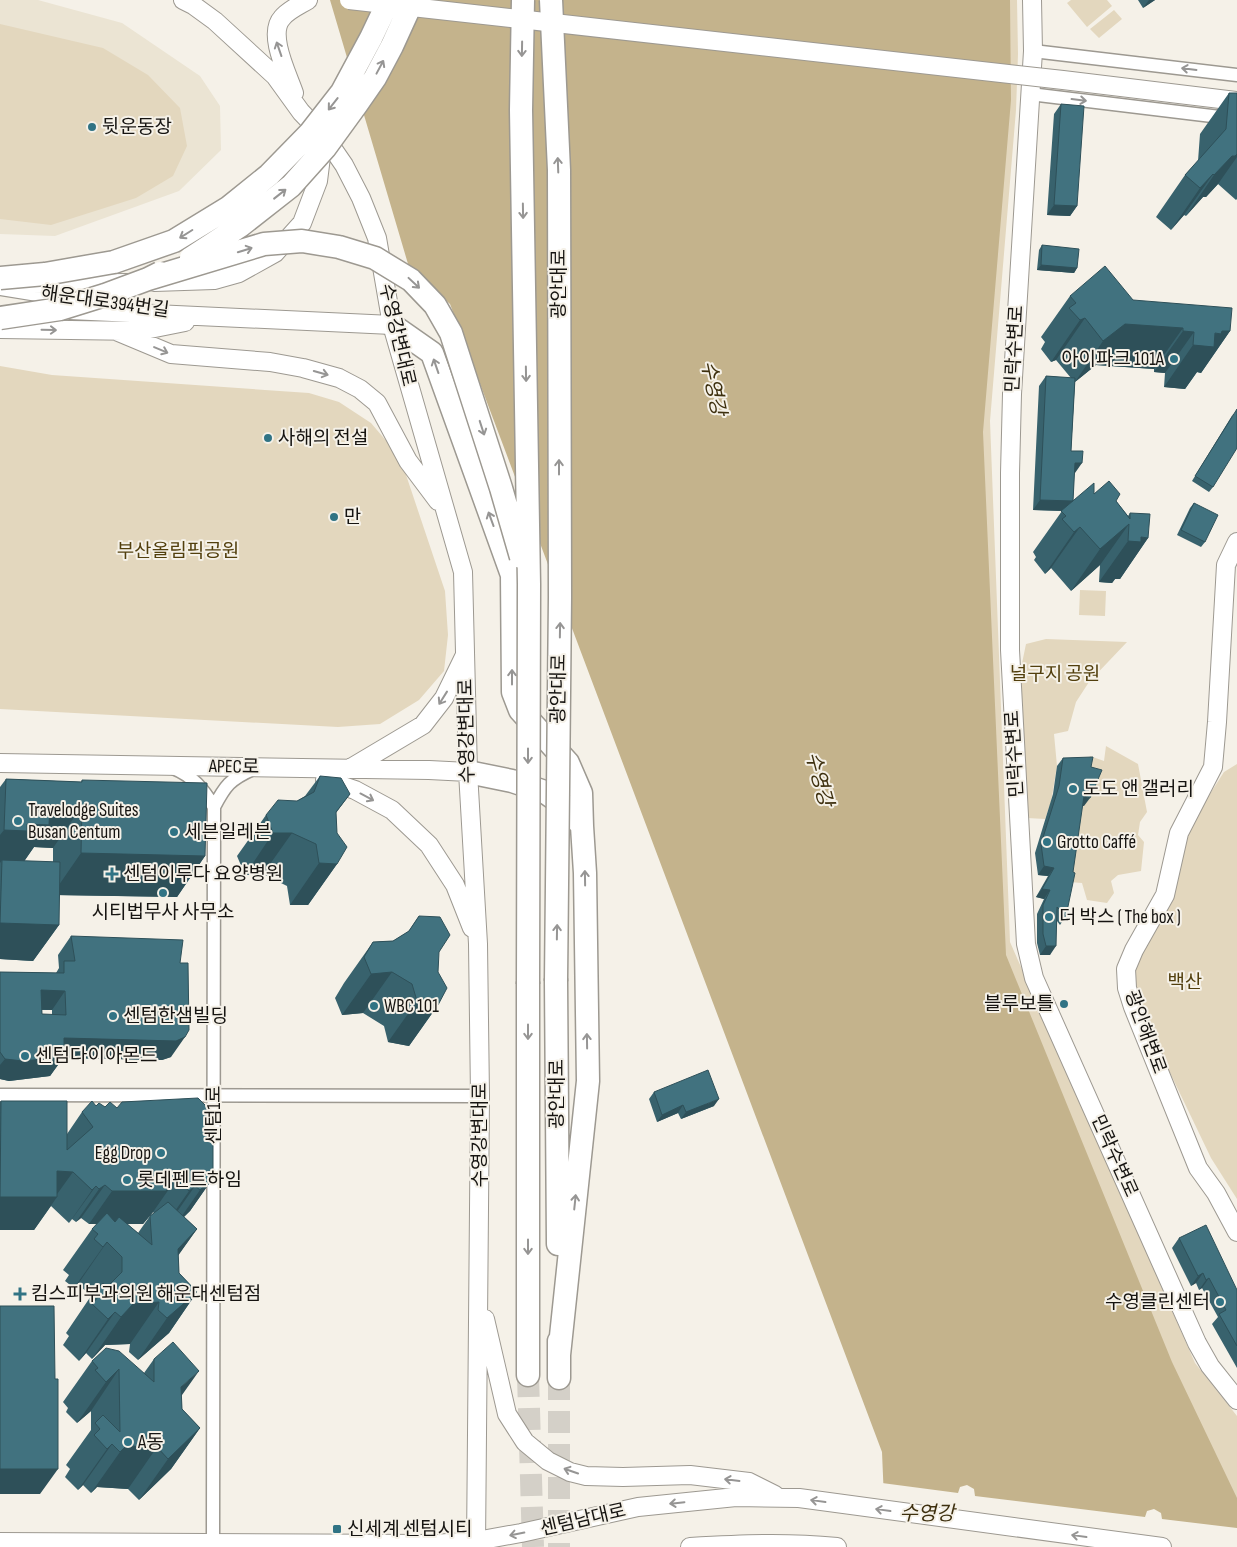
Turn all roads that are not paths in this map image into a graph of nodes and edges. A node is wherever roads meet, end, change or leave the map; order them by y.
1 (183, 0) edge
2 (308, 0) edge
3 (349, 0) edge
4 (389, 0) edge
5 (413, 0) edge
6 (523, 0) edge
7 (550, 0) edge
8 (1032, 0) edge
9 (1033, 51) junction
10 (1237, 75) edge
11 (1030, 94) junction
12 (1237, 101) edge
13 (301, 112) junction
14 (1237, 119) edge
15 (324, 136) junction
16 (0, 278) edge
17 (148, 279) junction
18 (0, 285) edge
19 (0, 306) edge
20 (210, 317) junction
21 (0, 318) edge
22 (392, 325) junction
23 (0, 330) edge
24 (116, 331) junction
25 (445, 511) junction
26 (1237, 542) edge
27 (1231, 565) edge
28 (529, 584) junction
29 (466, 654) junction
30 (0, 763) edge
31 (169, 766) junction
32 (255, 768) junction
33 (289, 768) junction
34 (348, 770) junction
35 (468, 772) junction
36 (214, 807) junction
37 (582, 826) junction
38 (478, 944) junction
39 (0, 1095) edge
40 (214, 1096) junction
41 (480, 1096) junction
42 (1237, 1232) edge
43 (478, 1293) junction
44 (559, 1355) junction
45 (1210, 1366) junction
46 (528, 1375) tunnel mouth
47 (559, 1378) tunnel mouth
48 (1237, 1387) edge
49 (1237, 1400) edge
50 (778, 1497) junction
51 (0, 1542) edge
52 (213, 1543) junction
53 (476, 1544) edge
54 (690, 1547) edge
55 (836, 1547) edge
56 (1162, 1547) edge

1 - 13 main road, 수영강변대로
13 -> 2 main road
3 - 12 main road, bridge
4 -> 16 highway, bridge
17 -> 5 highway, bridge
6 -> 28 highway, 광안대로, bridge
44 -> 7 highway, 광안대로, bridge
8 - 9 main road, 민락수변로
10 -> 9 street
9 - 11 main road, 민락수변로
11 -> 14 street
11 - 45 main road, 민락수변로
13 - 15 main road, 수영강변대로
15 - 18 main road
15 - 22 main road, 수영강변대로
17 - 21 highway, bridge
17 -> 28 highway, bridge
18 - 20 main road, 해운대로394번길
19 - 20 main road, 해운대로394번길
20 - 22 main road, 해운대로394번길
20 - 24 main road, 해운대로394번길
22 - 25 main road, 수영강변대로
37 -> 22 highway
23 -> 24 main road, 해운대로394번길
24 -> 25 main road
25 - 29 main road, 수영강변대로
26 - 27 main road, 광안해변로
27 - 42 main road, 광안해변로
28 -> 46 highway, 광안대로, bridge
29 -> 34 main road
29 - 35 main road, 수영강변대로
30 - 31 main road, APEC로
31 - 32 main road, APEC로
31 - 36 street
32 - 33 main road, APEC로
32 - 36 street
33 - 34 main road, APEC로
33 -> 38 main road
34 - 35 main road, APEC로
35 - 37 highway
35 - 38 main road, 수영강변대로
36 - 40 street, 센텀1로
44 -> 37 highway
38 - 41 main road, 수영강변대로
39 - 40 street
40 - 41 street
40 - 52 street, 센텀1로
41 - 43 main road, 수영강변대로
50 -> 43 main road
43 - 53 main road, 수영강변대로
44 - 47 highway, 광안대로
45 - 48 main road
45 - 49 main road, 민락수변로
50 -> 53 main road, 센텀남대로
56 -> 50 main road, 센텀남대로
51 - 52 main road, 센텀남대로
52 - 53 main road, 센텀남대로
54 - 55 main road

